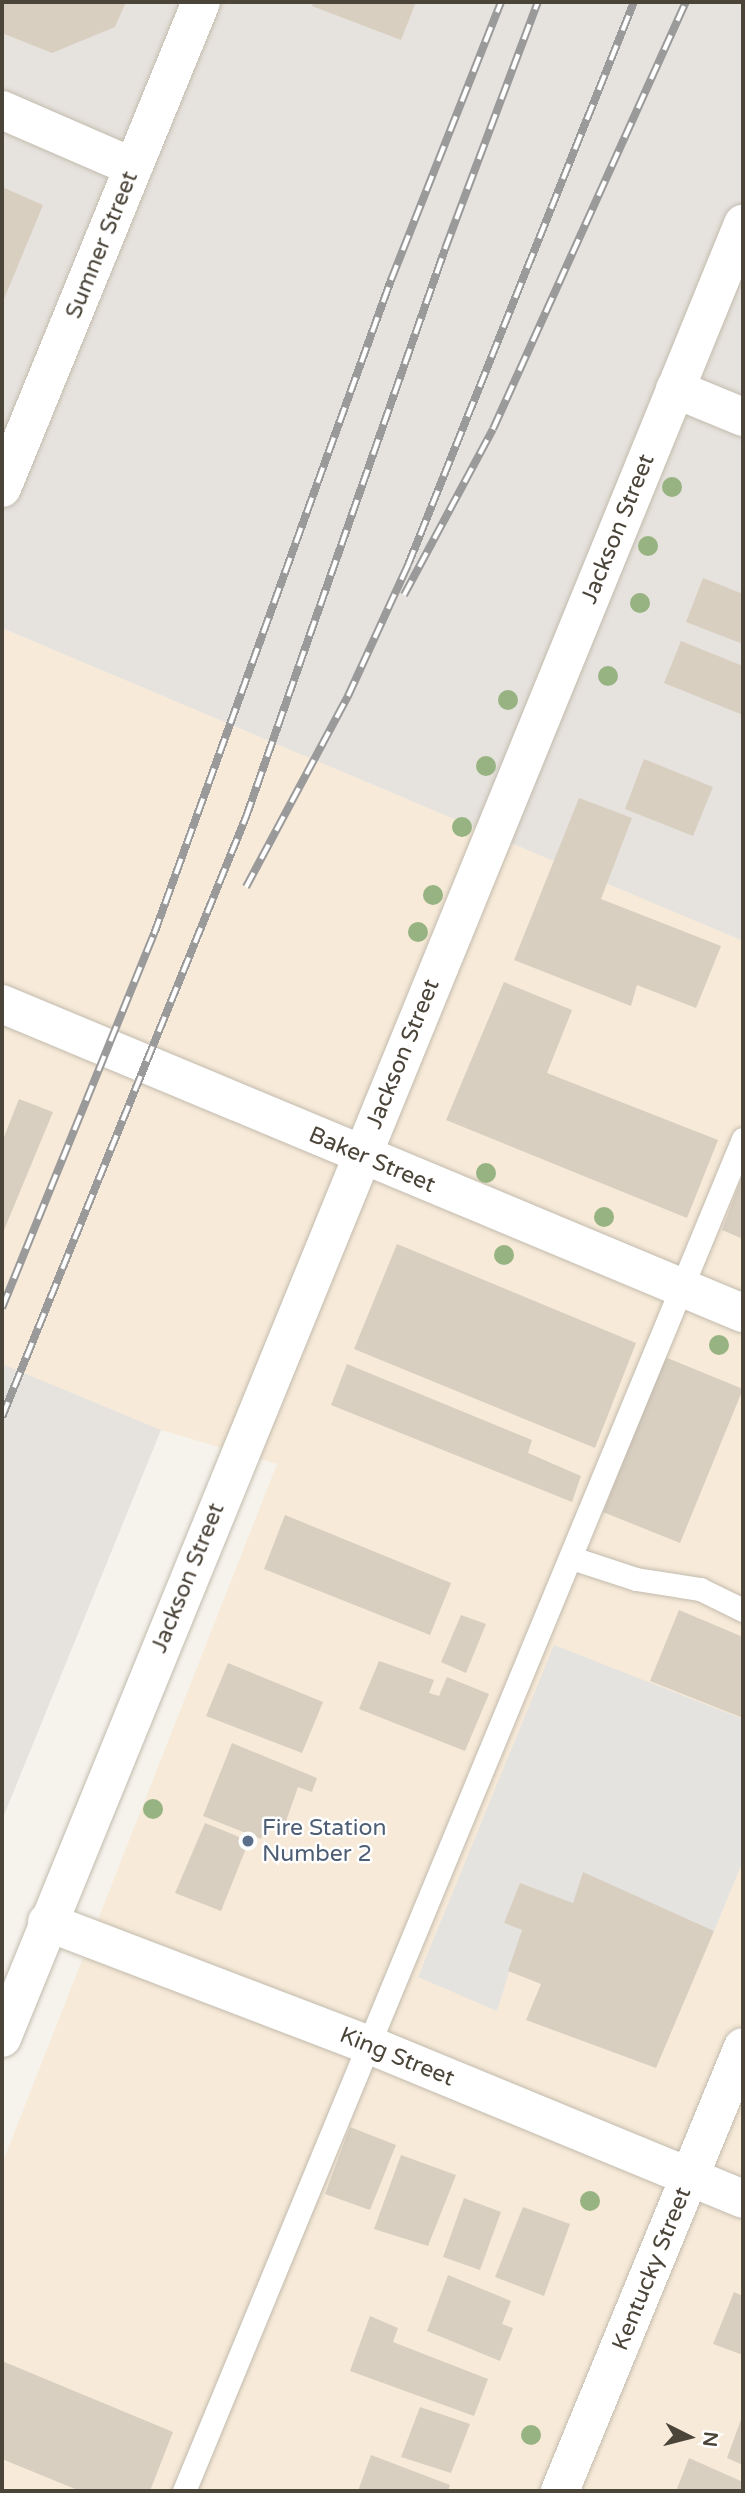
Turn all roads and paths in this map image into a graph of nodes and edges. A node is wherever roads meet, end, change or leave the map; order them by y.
1 (201, 2) edge
2 (2, 110) edge
3 (134, 167) junction
4 (743, 224) edge
5 (676, 389) junction
6 (743, 417) edge
7 (2, 488) edge
8 (2, 1004) edge
9 (743, 1139) edge
10 (361, 1156) junction
11 (683, 1288) junction
12 (743, 1312) edge
13 (572, 1559) junction
14 (743, 1610) edge
15 (47, 1922) junction
16 (2, 2038) edge
17 (372, 2046) junction
18 (743, 2048) edge
19 (690, 2177) junction
20 (743, 2199) edge
21 (184, 2491) edge
22 (560, 2491) edge

1 - 3 street, Sumner Street
2 - 3 street
3 - 7 street, Sumner Street
4 - 5 street, Jackson Street
5 - 6 street
5 - 10 street, Jackson Street
8 - 10 street, Baker Street
9 - 11 lane
10 - 11 street, Baker Street
10 - 15 street, Jackson Street
11 - 12 street, Baker Street
11 - 13 lane
13 - 14 lane
13 - 17 lane
15 - 16 street, Jackson Street
15 - 17 street, King Street
17 - 19 street, King Street
17 - 21 lane
18 - 19 street, Kentucky Street
19 - 20 street, King Street
19 - 22 street, Kentucky Street

